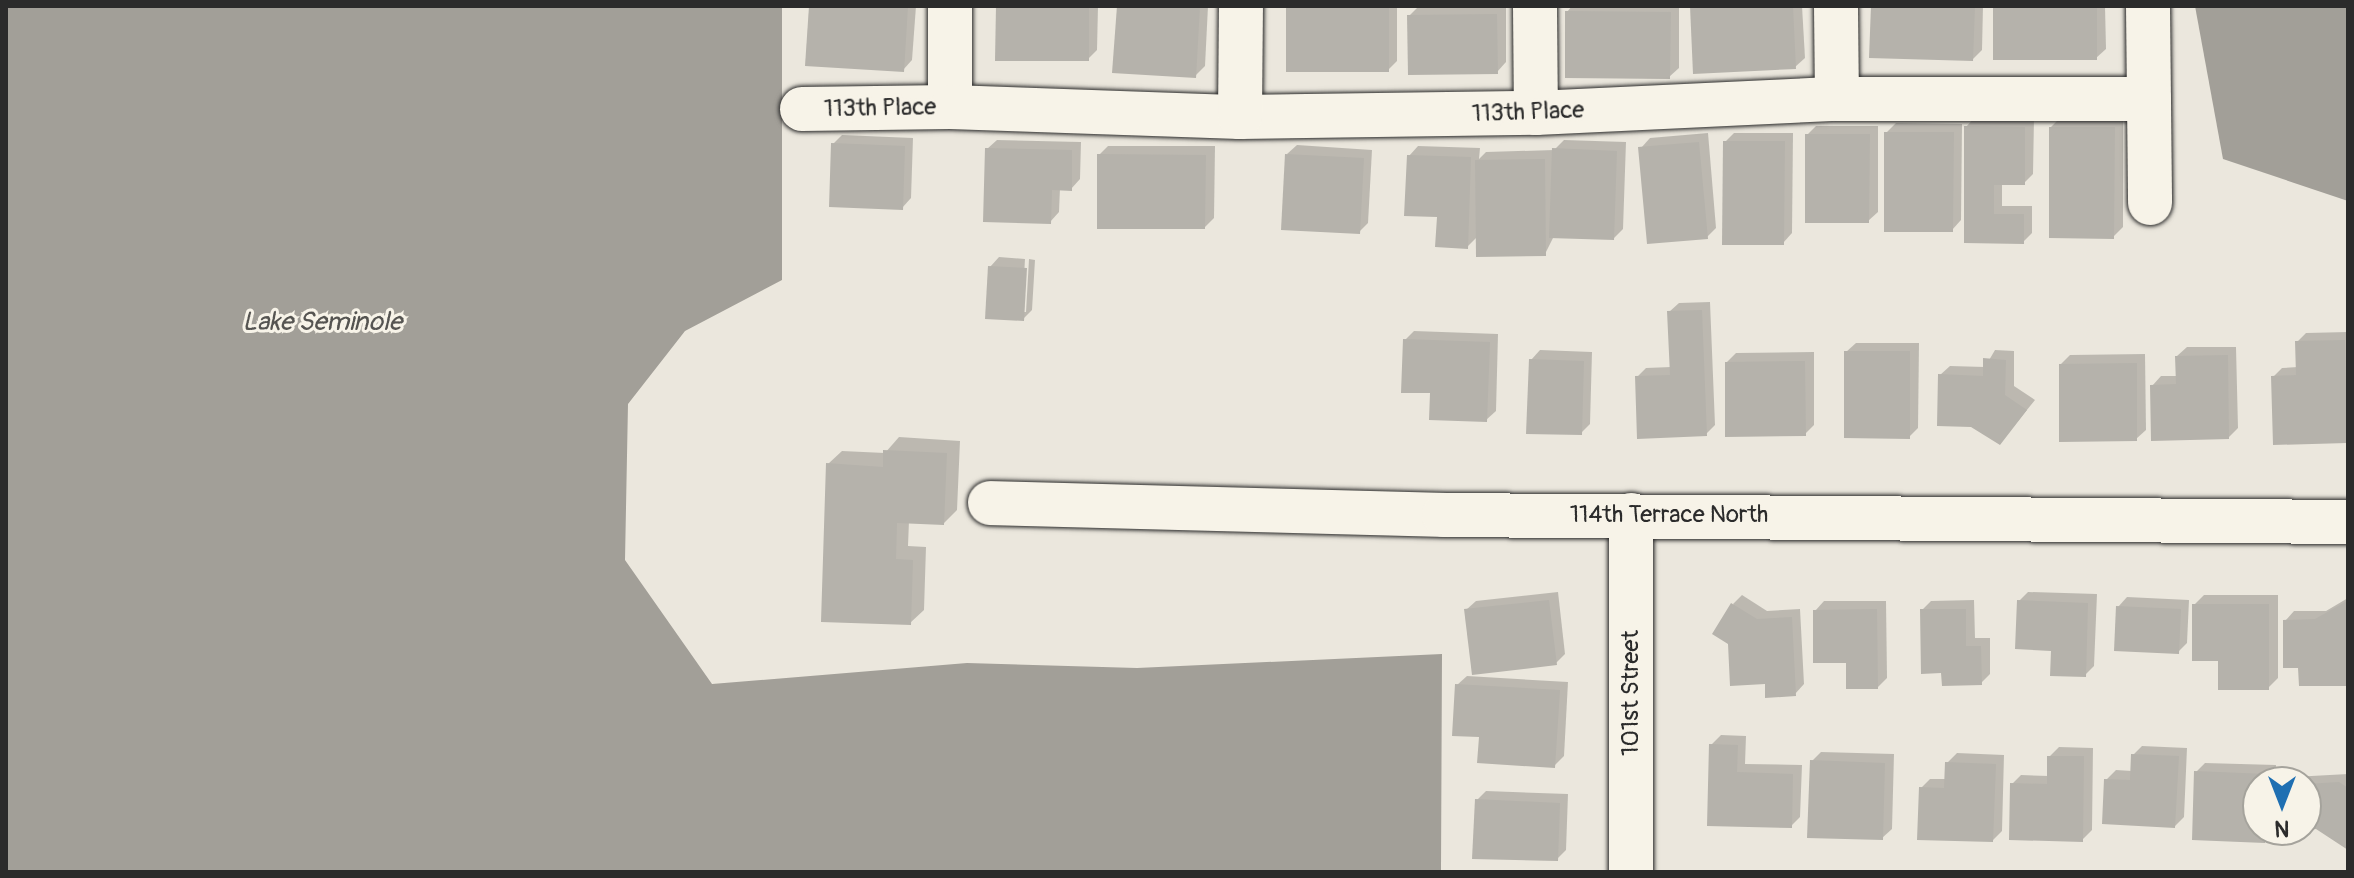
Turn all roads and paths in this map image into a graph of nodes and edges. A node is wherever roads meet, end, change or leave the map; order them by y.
1 (950, 6) edge
2 (1241, 6) edge
3 (1535, 6) edge
4 (1836, 6) edge
5 (2148, 6) edge
6 (1837, 99) junction
7 (2149, 99) junction
8 (950, 107) junction
9 (802, 109) dead end
10 (1536, 113) junction
11 (1240, 117) junction
12 (2150, 203) dead end
13 (990, 503) dead end
14 (1631, 515) junction
15 (2348, 522) edge
16 (1631, 872) edge

1 - 8 street
2 - 11 street
3 - 10 street
4 - 6 street
5 - 7 street
6 - 7 street, 113th Place
6 - 10 street, 113th Place
7 - 12 street
8 - 9 street, 113th Place
8 - 11 street, 113th Place
10 - 11 street, 113th Place
13 - 14 street, 114th Terrace North
14 - 15 street, 114th Terrace North
14 - 16 street, 101st Street

